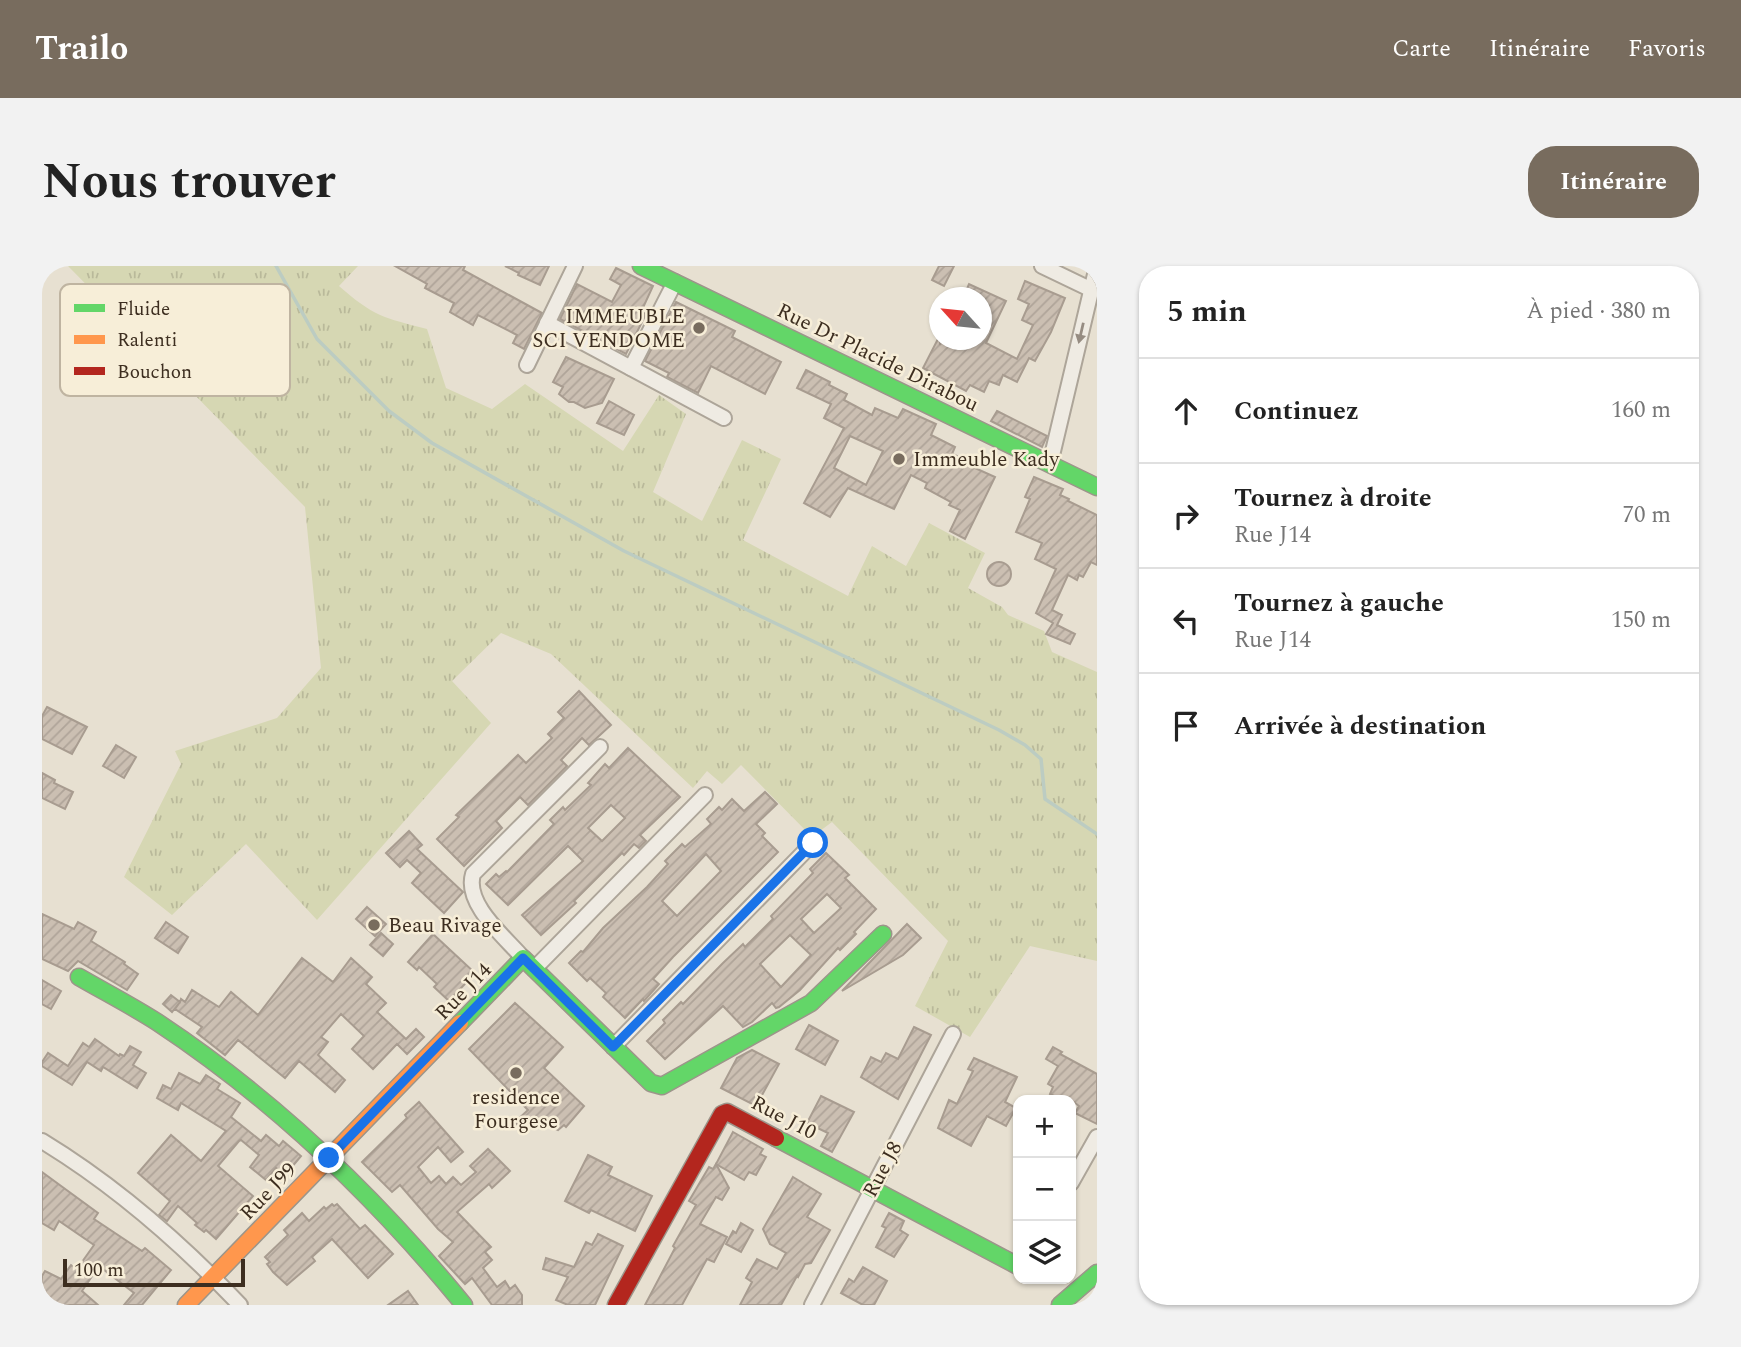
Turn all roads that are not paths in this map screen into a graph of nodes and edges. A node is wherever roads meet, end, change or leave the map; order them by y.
1 (575, 266) edge
2 (641, 266) edge
3 (1042, 266) edge
4 (1097, 266) edge
5 (675, 282) junction
6 (1092, 290) junction
7 (547, 323) junction
8 (527, 365) dead end
9 (631, 368) junction
10 (724, 418) dead end
11 (1050, 464) junction
12 (1097, 486) edge
13 (600, 747) dead end
14 (705, 795) dead end
15 (813, 843) dead end
16 (883, 934) dead end
17 (528, 964) junction
18 (79, 977) dead end
19 (953, 1034) dead end
20 (613, 1047) junction
21 (1097, 1136) edge
22 (42, 1141) edge
23 (329, 1158) junction
24 (1076, 1174) edge
25 (873, 1187) junction
26 (1013, 1263) edge
27 (1097, 1273) edge
28 (214, 1277) junction
29 (186, 1305) edge
30 (240, 1305) edge
31 (464, 1305) edge
32 (616, 1305) edge
33 (812, 1305) edge
34 (1060, 1305) edge

1 - 7 street
2 - 5 main road, Rue Dr Placide Dirabou
3 - 6 street
4 - 6 street
5 - 9 street
5 - 11 main road, Rue Dr Placide Dirabou
6 -> 11 street
7 - 8 street
7 - 9 street
9 - 10 street
11 - 12 main road, Rue Dr Placide Dirabou
13 - 17 street
14 - 17 street
15 - 20 street
16 - 20 main road
17 - 20 main road
17 - 23 main road, Rue J14
18 - 23 main road
19 - 25 street, Rue J8
21 - 24 street
22 - 28 street
23 - 28 main road, Rue J99
23 - 31 main road
25 - 26 main road, Rue J10
25 - 32 main road, Rue J10
25 - 33 street, Rue J8
27 - 34 main road
28 - 29 main road, Rue J99
28 - 30 street

